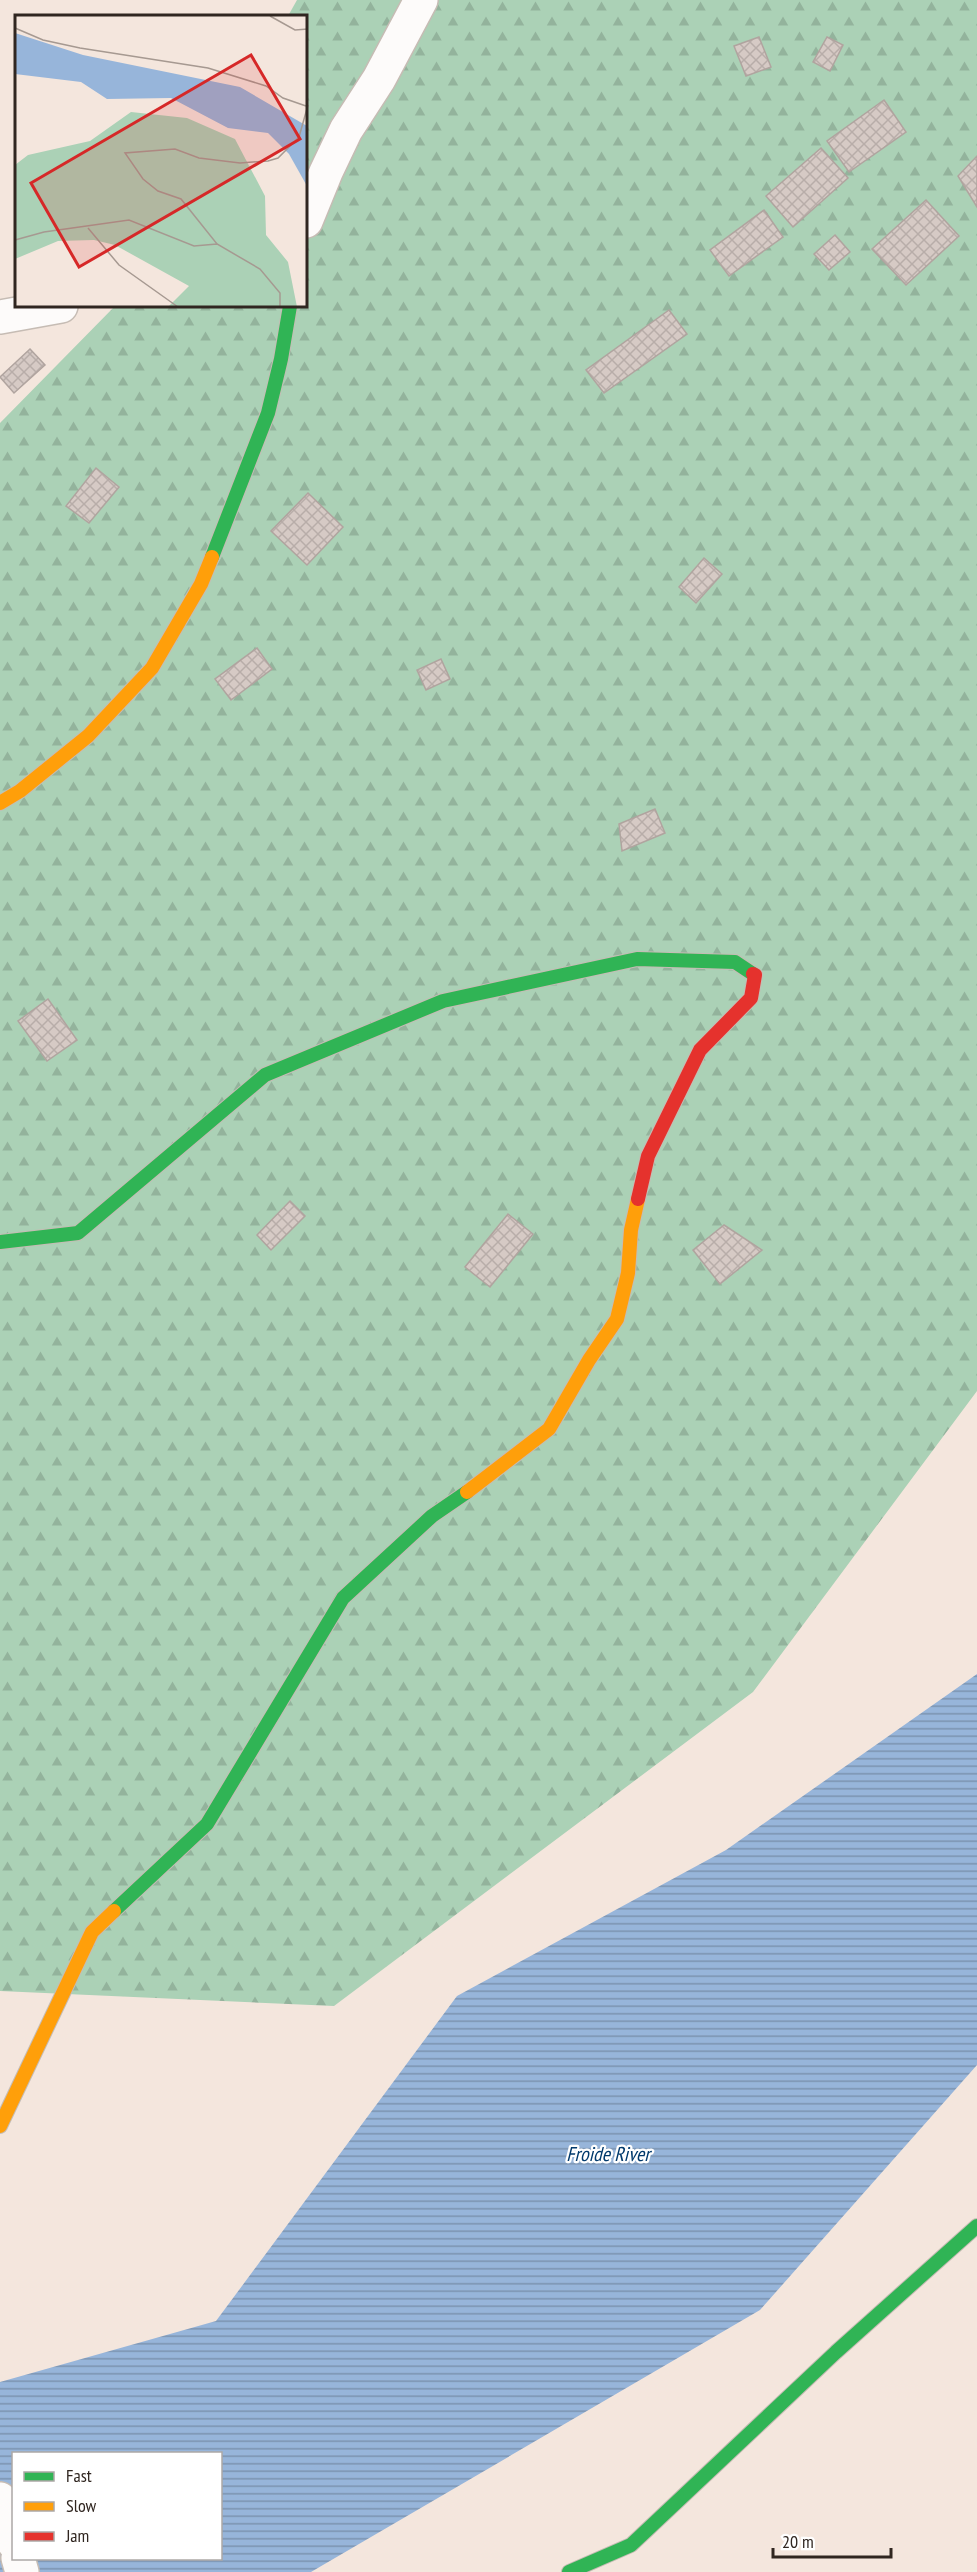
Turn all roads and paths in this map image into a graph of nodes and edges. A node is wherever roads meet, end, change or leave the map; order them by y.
1 (421, 0) edge
2 (308, 216) edge
3 (50, 308) edge
4 (290, 308) edge
5 (0, 317) edge
6 (0, 803) edge
7 (0, 1242) edge
8 (0, 2126) edge
9 (977, 2226) edge
10 (0, 2499) edge
11 (12, 2537) edge
12 (569, 2572) edge

1 - 2 street
3 - 5 street
4 - 6 street
7 - 8 street
9 - 12 street
10 - 11 street

